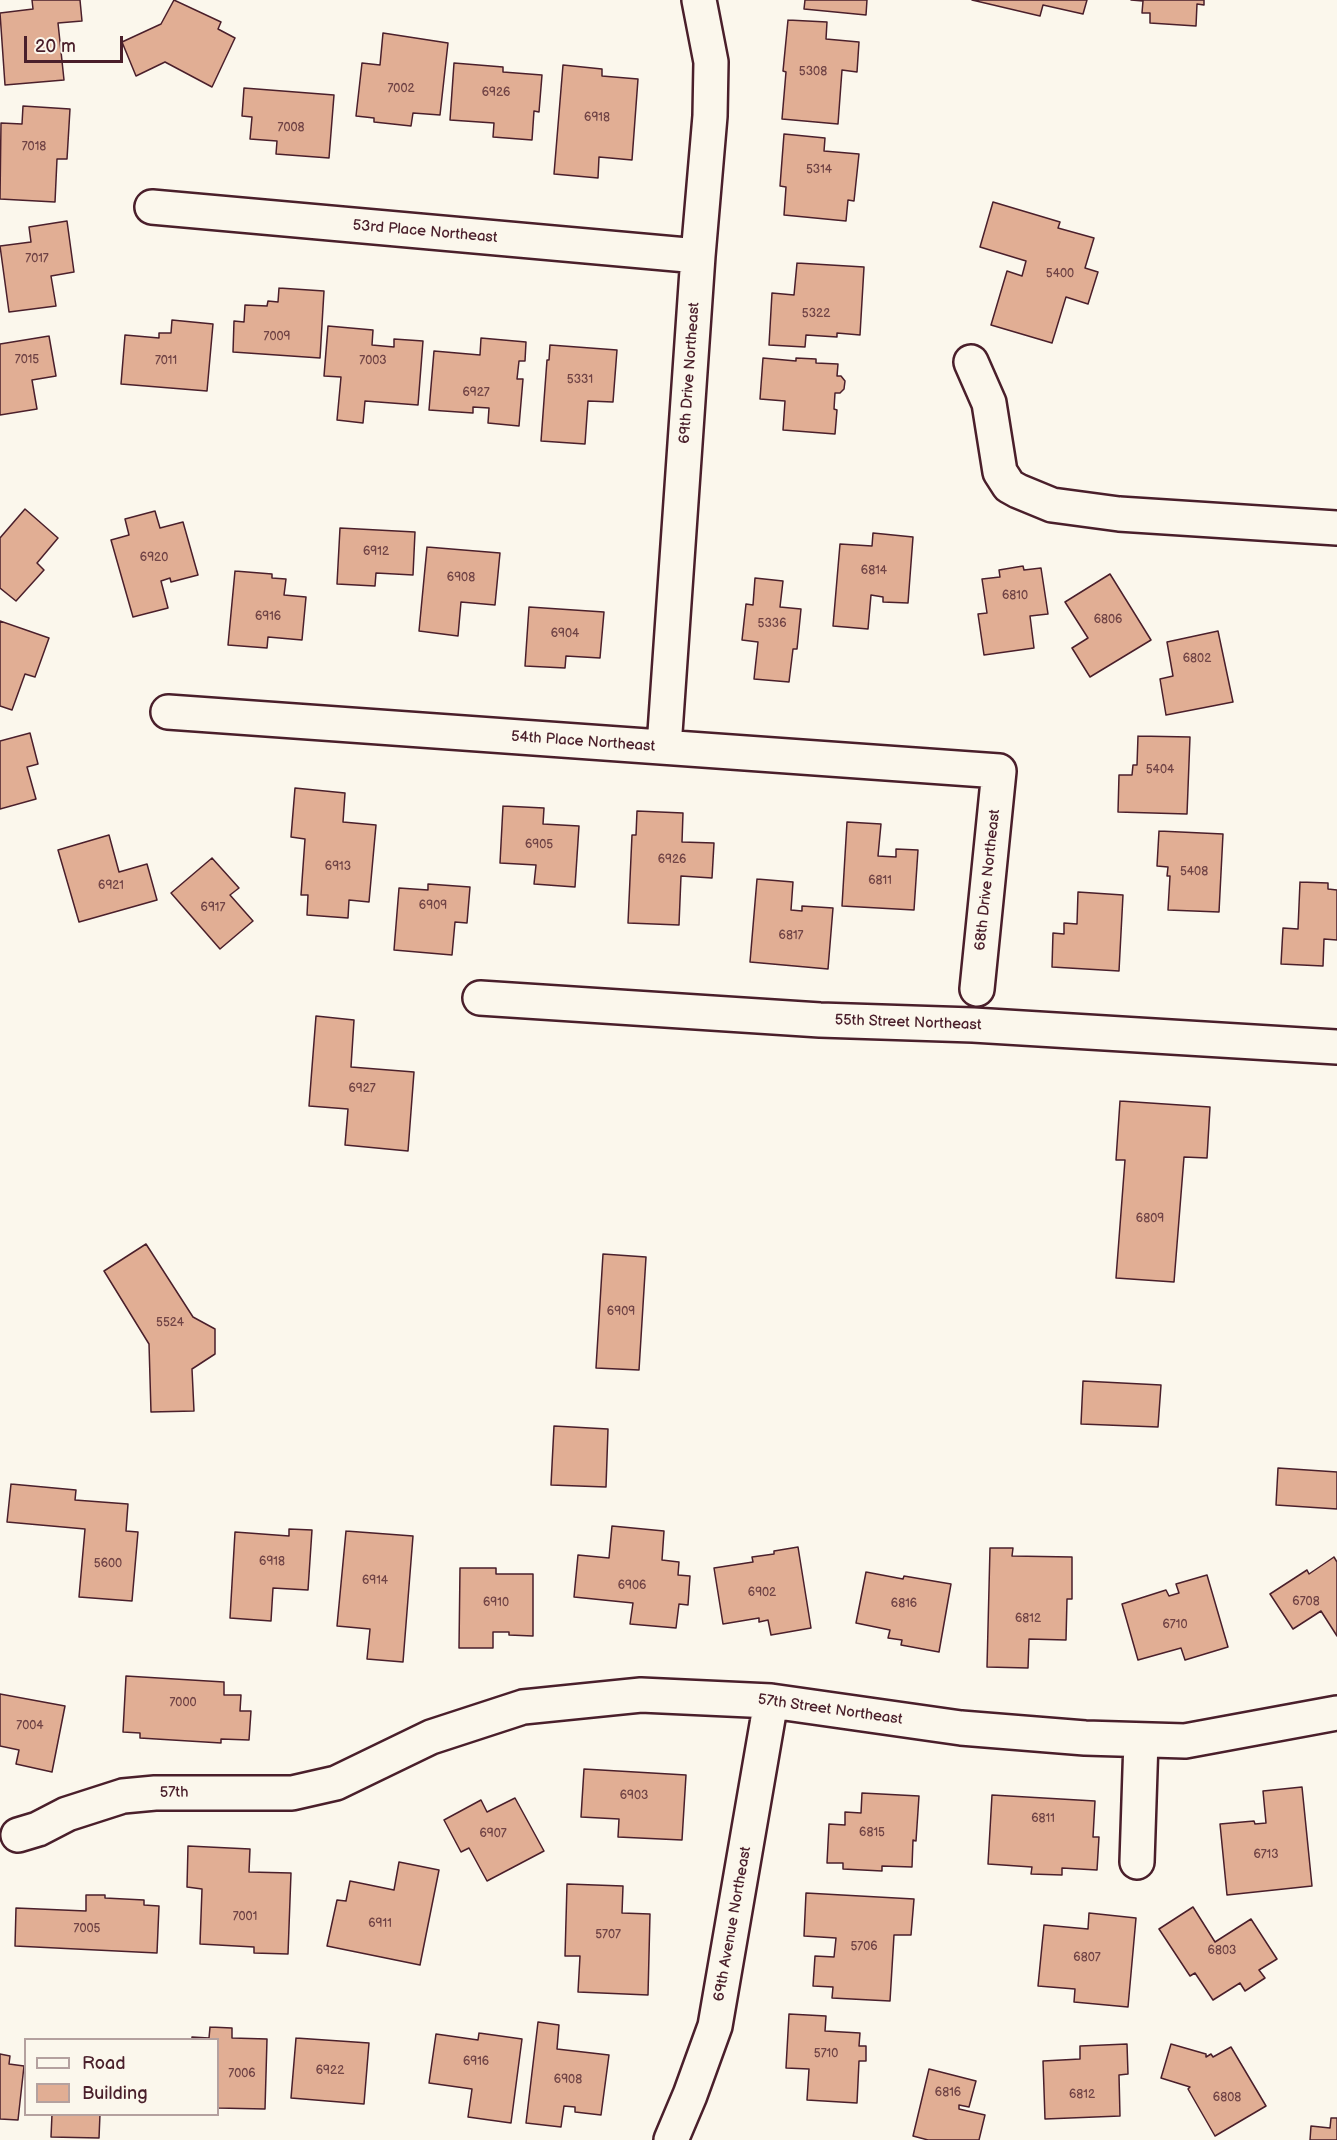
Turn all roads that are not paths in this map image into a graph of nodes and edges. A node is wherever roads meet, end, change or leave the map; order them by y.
1 (699, 0) edge
2 (152, 207) dead end
3 (698, 256) junction
4 (971, 362) dead end
5 (1337, 528) edge
6 (168, 712) dead end
7 (664, 747) junction
8 (999, 771) joint
9 (977, 989) dead end
10 (480, 998) dead end
11 (1337, 1047) edge
12 (771, 1701) junction
13 (1337, 1713) edge
14 (1141, 1740) junction
15 (336, 1783) joint
16 (18, 1835) dead end
17 (1137, 1862) dead end
18 (671, 2140) edge

1 - 3 street, 69th Drive Northeast
2 - 3 street, 53rd Place Northeast
3 - 7 street, 69th Drive Northeast
4 - 5 street
6 - 7 street, 54th Place Northeast
7 - 8 street, 54th Place Northeast
8 - 9 street, 68th Drive Northeast
10 - 11 street, 55th Street Northeast
12 - 14 street, 57th Street Northeast
12 - 15 street, 57th Street Northeast
12 - 18 street, 69th Avenue Northeast
13 - 14 street, 57th Street Northeast
14 - 17 street
15 - 16 street, 57th

